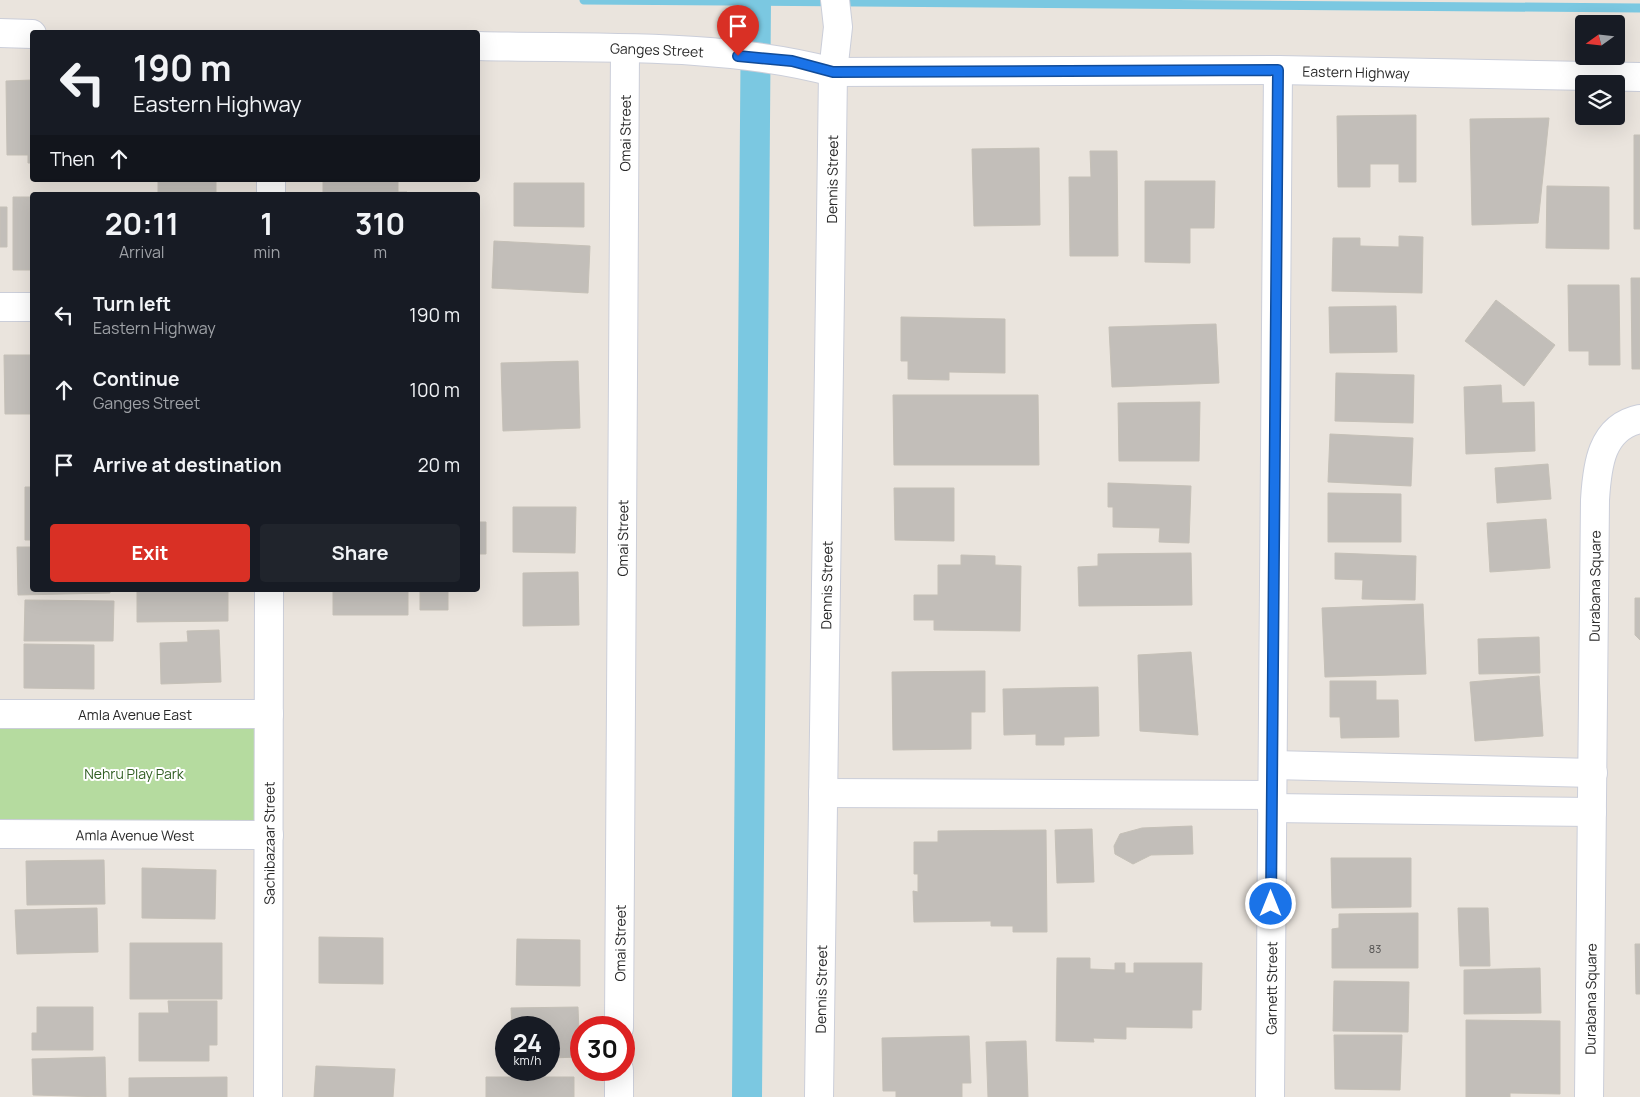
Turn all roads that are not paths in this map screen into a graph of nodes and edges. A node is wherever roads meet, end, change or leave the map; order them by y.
1 (835, 0) edge
2 (0, 33) edge
3 (30, 34) edge
4 (480, 46) edge
5 (625, 50) junction
6 (1278, 70) junction
7 (833, 72) junction
8 (1640, 77) edge
9 (0, 306) edge
10 (30, 307) edge
11 (1640, 418) edge
12 (269, 592) edge
13 (0, 714) edge
14 (269, 714) junction
15 (1272, 765) junction
16 (1593, 773) junction
17 (823, 793) junction
18 (1272, 802) junction
19 (1592, 812) junction
20 (0, 834) edge
21 (269, 835) junction
22 (619, 1016) edge
23 (619, 1081) edge
24 (268, 1097) edge
25 (619, 1097) edge
26 (819, 1097) edge
27 (1270, 1097) edge
28 (1589, 1097) edge

1 - 7 street, Dennis Street
2 - 3 street
4 - 5 street, Ganges Street
5 - 7 street, Ganges Street
5 - 22 street, Omai Street
6 - 7 street, Eastern Highway
6 - 8 street, Eastern Highway
6 - 15 street, Garnett Street
7 - 17 street, Dennis Street
9 - 10 street
11 - 16 street, Durabana Square
12 - 14 street, Sachibazaar Street
13 - 14 street, Amla Avenue East
14 - 21 street, Sachibazaar Street
15 - 16 street
15 - 18 street, Garnett Street
16 - 19 street, Durabana Square
17 - 18 street
17 - 26 street, Dennis Street
18 - 19 street
18 - 27 street, Garnett Street
19 - 28 street, Durabana Square
20 - 21 street, Amla Avenue West
21 - 24 street, Sachibazaar Street
23 - 25 street

